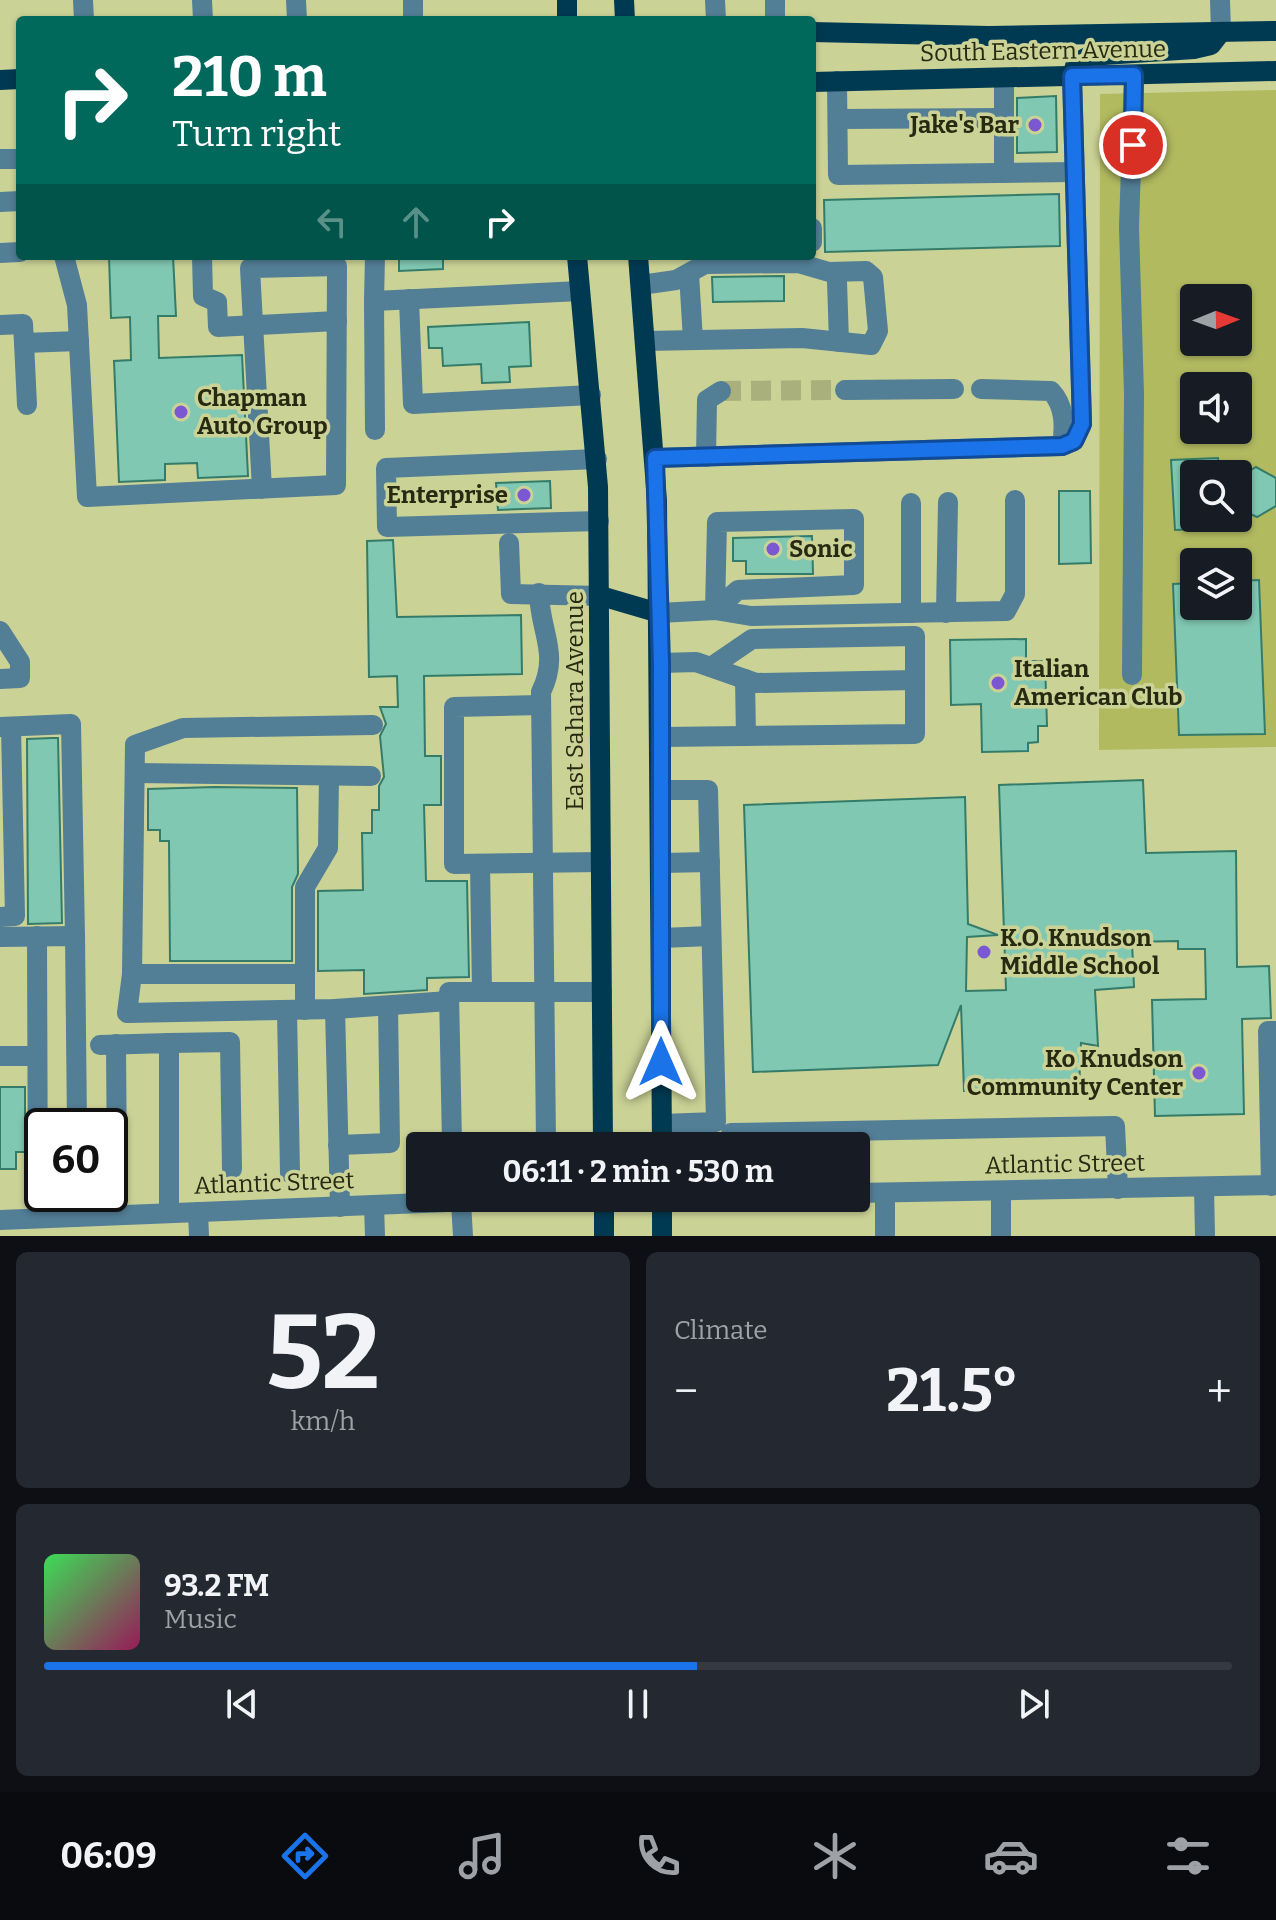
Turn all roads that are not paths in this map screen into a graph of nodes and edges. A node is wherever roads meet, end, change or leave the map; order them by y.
1 (1220, 0) edge
2 (1276, 31) edge
3 (816, 32) edge
4 (1221, 32) junction
5 (1276, 67) edge
6 (1134, 75) junction
7 (1072, 76) junction
8 (1004, 78) junction
9 (837, 81) junction
10 (816, 82) edge
11 (1004, 118) junction
12 (838, 119) junction
13 (1074, 172) junction
14 (1004, 173) junction
15 (65, 260) edge
16 (202, 260) edge
17 (375, 260) edge
18 (577, 260) edge
19 (638, 260) edge
20 (689, 274) junction
21 (837, 281) dead end
22 (641, 285) junction
23 (580, 291) junction
24 (409, 299) junction
25 (374, 301) junction
26 (337, 321) junction
27 (253, 324) junction
28 (0, 325) edge
29 (693, 340) junction
30 (79, 341) junction
31 (646, 341) junction
32 (839, 342) junction
33 (24, 343) junction
34 (954, 389) dead end
35 (981, 389) dead end
36 (845, 390) tunnel mouth
37 (721, 391) dead end
38 (591, 395) junction
39 (27, 405) dead end
40 (375, 430) dead end
41 (1062, 446) junction
42 (706, 457) junction
43 (655, 458) junction
44 (597, 459) junction
45 (262, 489) junction
46 (1015, 500) dead end
47 (948, 502) dead end
48 (911, 503) dead end
49 (599, 521) junction
50 (509, 543) dead end
51 (539, 593) junction
52 (601, 596) junction
53 (715, 610) junction
54 (659, 613) junction
55 (911, 613) junction
56 (946, 613) junction
57 (0, 631) edge
58 (661, 663) junction
59 (711, 667) junction
60 (1132, 675) dead end
61 (0, 679) edge
62 (745, 679) junction
63 (915, 680) junction
64 (541, 705) junction
65 (373, 725) dead end
66 (6, 727) edge
67 (746, 736) junction
68 (661, 737) junction
69 (135, 773) junction
70 (329, 776) junction
71 (371, 776) dead end
72 (661, 790) junction
73 (601, 862) junction
74 (710, 862) junction
75 (543, 863) junction
76 (661, 863) junction
77 (480, 864) junction
78 (0, 917) edge
79 (37, 936) junction
80 (75, 936) junction
81 (711, 936) junction
82 (0, 937) edge
83 (661, 938) junction
84 (132, 974) junction
85 (305, 974) junction
86 (482, 992) junction
87 (544, 992) junction
88 (602, 992) junction
89 (449, 1001) junction
90 (388, 1006) junction
91 (335, 1009) junction
92 (296, 1010) junction
93 (1276, 1031) edge
94 (169, 1043) junction
95 (0, 1056) edge
96 (37, 1056) junction
97 (77, 1108) edge
98 (112, 1108) edge
99 (662, 1124) junction
100 (603, 1132) edge
101 (662, 1132) edge
102 (713, 1132) edge
103 (726, 1132) edge
104 (823, 1132) edge
105 (338, 1145) junction
106 (232, 1169) dead end
107 (290, 1173) dead end
108 (1274, 1186) edge
109 (1204, 1187) junction
110 (1118, 1189) junction
111 (1001, 1192) junction
112 (870, 1193) edge
113 (885, 1193) junction
114 (406, 1204) edge
115 (374, 1205) junction
116 (340, 1207) junction
117 (77, 1212) edge
118 (198, 1212) junction
119 (462, 1212) edge
120 (604, 1212) edge
121 (662, 1212) edge
122 (169, 1213) junction
123 (77, 1217) junction
124 (38, 1218) junction
125 (0, 1220) edge
126 (199, 1236) edge
127 (375, 1236) edge
128 (463, 1236) edge
129 (604, 1236) edge
130 (662, 1236) edge
131 (885, 1236) edge
132 (1001, 1236) edge
133 (1205, 1236) edge

1 - 4 street
2 - 4 main road, South Eastern Avenue
3 - 4 main road, South Eastern Avenue
4 - 7 main road
5 - 6 main road, South Eastern Avenue
6 - 7 main road, South Eastern Avenue
6 - 60 street
7 - 8 main road, South Eastern Avenue
7 - 13 street
8 - 9 main road, South Eastern Avenue
8 - 11 street
9 - 10 main road, South Eastern Avenue
9 - 12 street
11 - 12 street
11 - 14 street
12 - 14 street
13 - 14 street
13 - 41 street
15 - 30 street
16 - 27 street
17 - 25 street
18 - 23 main road, East Sahara Avenue
19 - 22 main road
20 - 22 street
20 - 29 street
20 - 32 street
21 - 32 street
22 - 31 main road
23 - 24 street
23 - 38 main road, East Sahara Avenue
24 - 25 street
24 - 38 street
25 - 40 street
26 - 27 street
26 - 27 street
26 - 45 street
27 - 45 street
28 - 33 street
29 - 31 street
29 - 32 street
30 - 33 street
30 - 45 street
31 - 43 main road
33 - 39 street
34 - 36 street
35 - 41 street
37 - 42 street
38 - 44 main road, East Sahara Avenue
41 - 42 street
42 - 43 street
43 - 54 main road
44 - 49 main road, East Sahara Avenue
44 - 49 street
46 - 56 street
47 - 56 street
48 - 55 street
49 - 52 main road, East Sahara Avenue
50 - 51 street
51 - 52 street
51 - 64 street
52 - 54 main road
52 - 73 main road, East Sahara Avenue
53 - 53 street
53 - 54 street
53 - 55 street
54 - 58 main road
55 - 56 street
57 - 61 street
58 - 59 street
58 - 68 main road
59 - 62 street
59 - 63 street
62 - 63 street
62 - 67 street
63 - 67 street
64 - 75 street
64 - 77 street
65 - 69 street
66 - 78 street
66 - 80 street
67 - 68 street
68 - 72 main road
69 - 70 street
69 - 84 street
70 - 71 street
70 - 85 street
72 - 74 street
72 - 76 main road
73 - 75 street
73 - 88 main road, East Sahara Avenue
74 - 76 street
74 - 81 street
75 - 77 street
75 - 87 street
76 - 83 main road
77 - 86 street
79 - 80 street
79 - 82 street
79 - 96 street
80 - 97 street
81 - 83 street
81 - 103 street
83 - 99 main road
84 - 85 street
84 - 92 street
85 - 92 street
86 - 87 street
86 - 89 street
87 - 88 street
87 - 89 street
88 - 100 main road, East Sahara Avenue
89 - 90 street
90 - 91 street
90 - 105 street
91 - 92 street
91 - 105 street
92 - 107 street
93 - 108 street
94 - 98 street
94 - 106 street
94 - 122 street
95 - 96 street
96 - 124 street
99 - 101 main road
99 - 102 street
104 - 110 street
105 - 116 street
108 - 109 street, Atlantic Street
109 - 110 street, Atlantic Street
109 - 133 street
110 - 111 street, Atlantic Street
111 - 113 street, Atlantic Street
111 - 132 street
112 - 113 street, Atlantic Street
113 - 131 street
114 - 115 street, Atlantic Street
115 - 116 street, Atlantic Street
115 - 127 street
116 - 118 street, Atlantic Street
117 - 123 street
118 - 122 street, Atlantic Street
118 - 126 street
119 - 128 street
120 - 129 main road
121 - 130 main road
122 - 123 street, Atlantic Street
123 - 124 street, Atlantic Street
124 - 125 street, Atlantic Street

